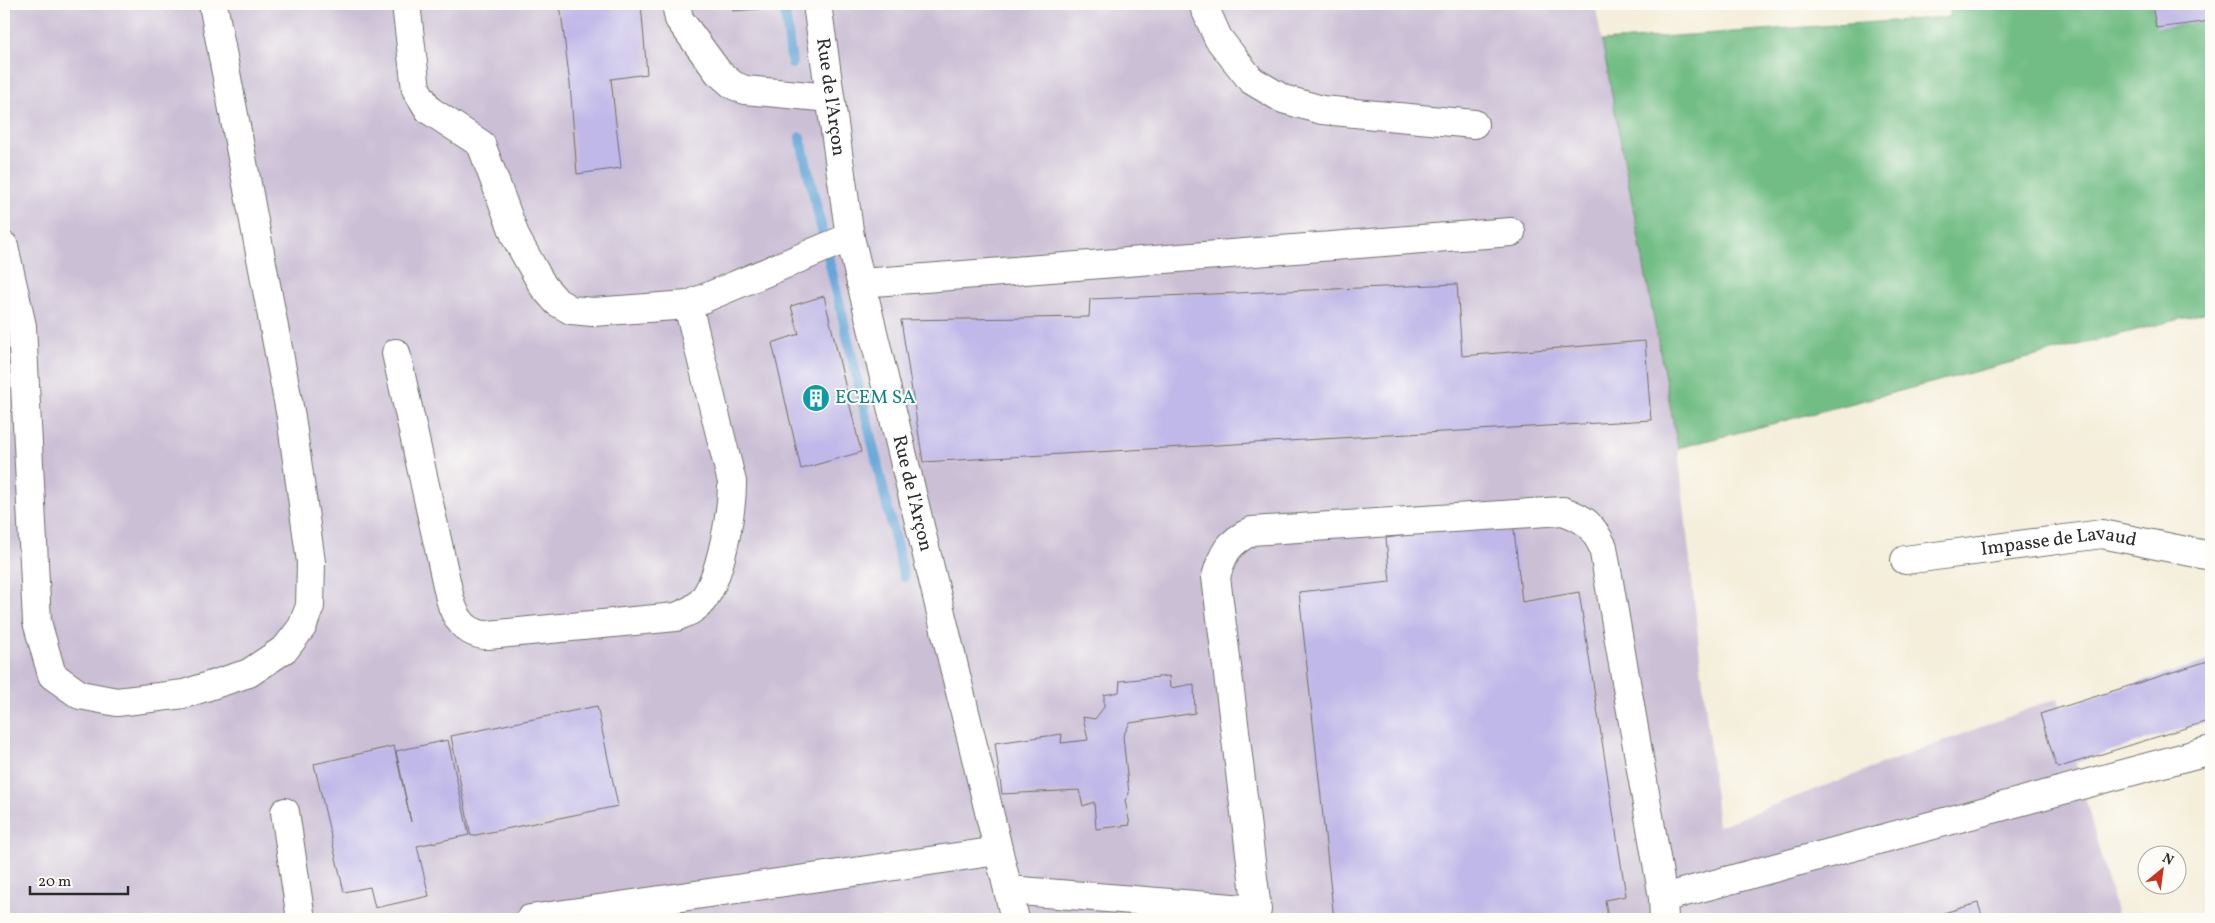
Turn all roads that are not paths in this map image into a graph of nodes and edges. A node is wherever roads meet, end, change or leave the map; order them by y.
1 (213, 4) edge
2 (406, 4) edge
3 (676, 4) edge
4 (817, 4) edge
5 (1203, 4) edge
6 (830, 98) junction
7 (1474, 124) dead end
8 (1511, 232) dead end
9 (850, 237) junction
10 (4, 246) edge
11 (861, 283) junction
12 (688, 304) junction
13 (396, 353) dead end
14 (2211, 556) edge
15 (1906, 560) dead end
16 (2211, 750) edge
17 (285, 812) dead end
18 (998, 851) junction
19 (1008, 890) junction
20 (1663, 908) edge
21 (1260, 915) edge
22 (301, 919) edge
23 (530, 919) edge
24 (1015, 919) edge

1 - 10 street
2 - 12 street
3 - 6 street
4 - 6 street, Rue de l'Arçon
5 - 7 street
6 - 9 street, Rue de l'Arçon
8 - 11 street
9 - 11 street, Rue de l'Arçon
9 - 12 street
11 - 18 street, Rue de l'Arçon
12 - 13 street
14 - 15 street, Impasse de Lavaud
16 - 20 street
17 - 22 street
18 - 19 street, Rue de l'Arçon
18 - 23 street
19 - 21 street
19 - 24 street, Rue de l'Arçon
20 - 21 street

